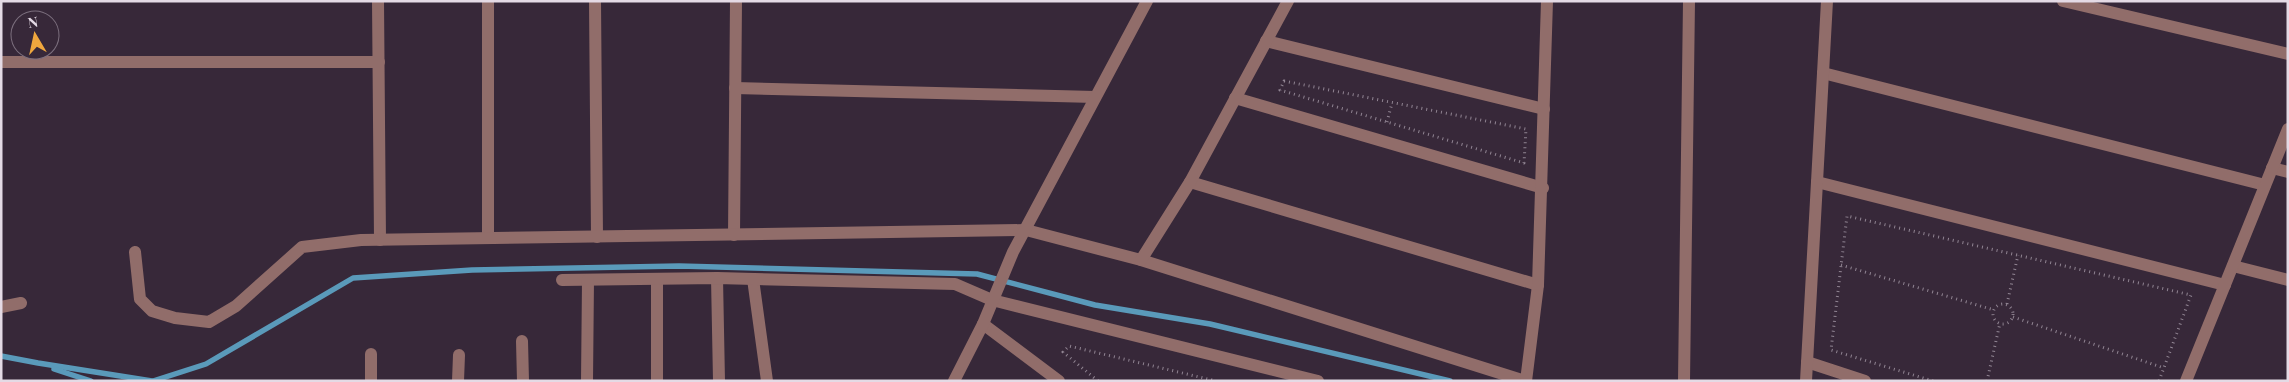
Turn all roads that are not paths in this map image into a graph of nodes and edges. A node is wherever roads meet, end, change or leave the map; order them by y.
1 (378, 1) edge
2 (488, 1) edge
3 (594, 1) edge
4 (736, 1) edge
5 (1147, 1) edge
6 (1288, 1) edge
7 (1548, 1) edge
8 (1689, 1) edge
9 (1826, 1) edge
10 (2063, 1) edge
11 (1266, 41) junction
12 (2288, 54) edge
13 (1, 62) edge
14 (379, 62) junction
15 (1823, 72) junction
16 (735, 88) junction
17 (1095, 97) junction
18 (1235, 98) junction
19 (1544, 109) junction
20 (2288, 129) edge
21 (2272, 168) junction
22 (2288, 172) edge
23 (1190, 182) junction
24 (1816, 182) junction
25 (2265, 185) junction
26 (1543, 188) junction
27 (1026, 230) junction
28 (734, 235) junction
29 (597, 237) junction
30 (488, 238) junction
31 (380, 240) junction
32 (135, 252) dead end
33 (1141, 260) junction
34 (2232, 266) junction
35 (717, 278) junction
36 (656, 279) junction
37 (753, 279) junction
38 (562, 280) dead end
39 (588, 280) junction
40 (2288, 280) edge
41 (1538, 285) junction
42 (2225, 286) junction
43 (995, 294) junction
44 (21, 303) dead end
45 (1, 307) edge
46 (983, 324) junction
47 (522, 341) dead end
48 (371, 354) dead end
49 (459, 356) dead end
50 (1807, 362) junction
51 (957, 379) edge
52 (372, 381) edge
53 (458, 381) edge
54 (523, 381) edge
55 (587, 381) edge
56 (657, 381) edge
57 (719, 381) edge
58 (767, 381) edge
59 (1059, 381) edge
60 (1318, 381) edge
61 (1526, 381) edge
62 (1684, 381) edge
63 (1806, 381) edge
64 (1865, 381) edge
65 (2186, 381) edge

1 - 14 street
2 - 30 street
3 - 29 street
4 - 16 street
5 - 17 street
6 - 11 street
7 - 19 street
8 - 62 street
9 - 15 street
10 - 12 street
11 - 18 street
11 - 19 street
13 - 14 street
14 - 31 street
15 - 24 street
15 - 25 street
16 - 17 street
16 - 28 street
17 - 27 street
18 - 23 street
18 - 26 street
19 - 26 street
20 - 21 street
21 - 22 street
21 - 25 street
23 - 33 street
23 - 41 street
24 - 42 street
24 - 50 street
25 - 34 street
26 - 41 street
27 - 28 street
27 - 33 street
27 - 43 street
28 - 29 street
29 - 30 street
30 - 31 street
31 - 32 street
33 - 61 street
34 - 40 street
34 - 42 street
35 - 36 street
35 - 37 street
35 - 57 street
36 - 39 street
36 - 56 street
37 - 43 street
37 - 58 street
38 - 39 street
39 - 55 street
41 - 61 street
42 - 65 street
43 - 46 street
43 - 60 street
44 - 45 street
46 - 51 street
46 - 59 street
47 - 54 street
48 - 52 street
49 - 53 street
50 - 63 street
50 - 64 street

